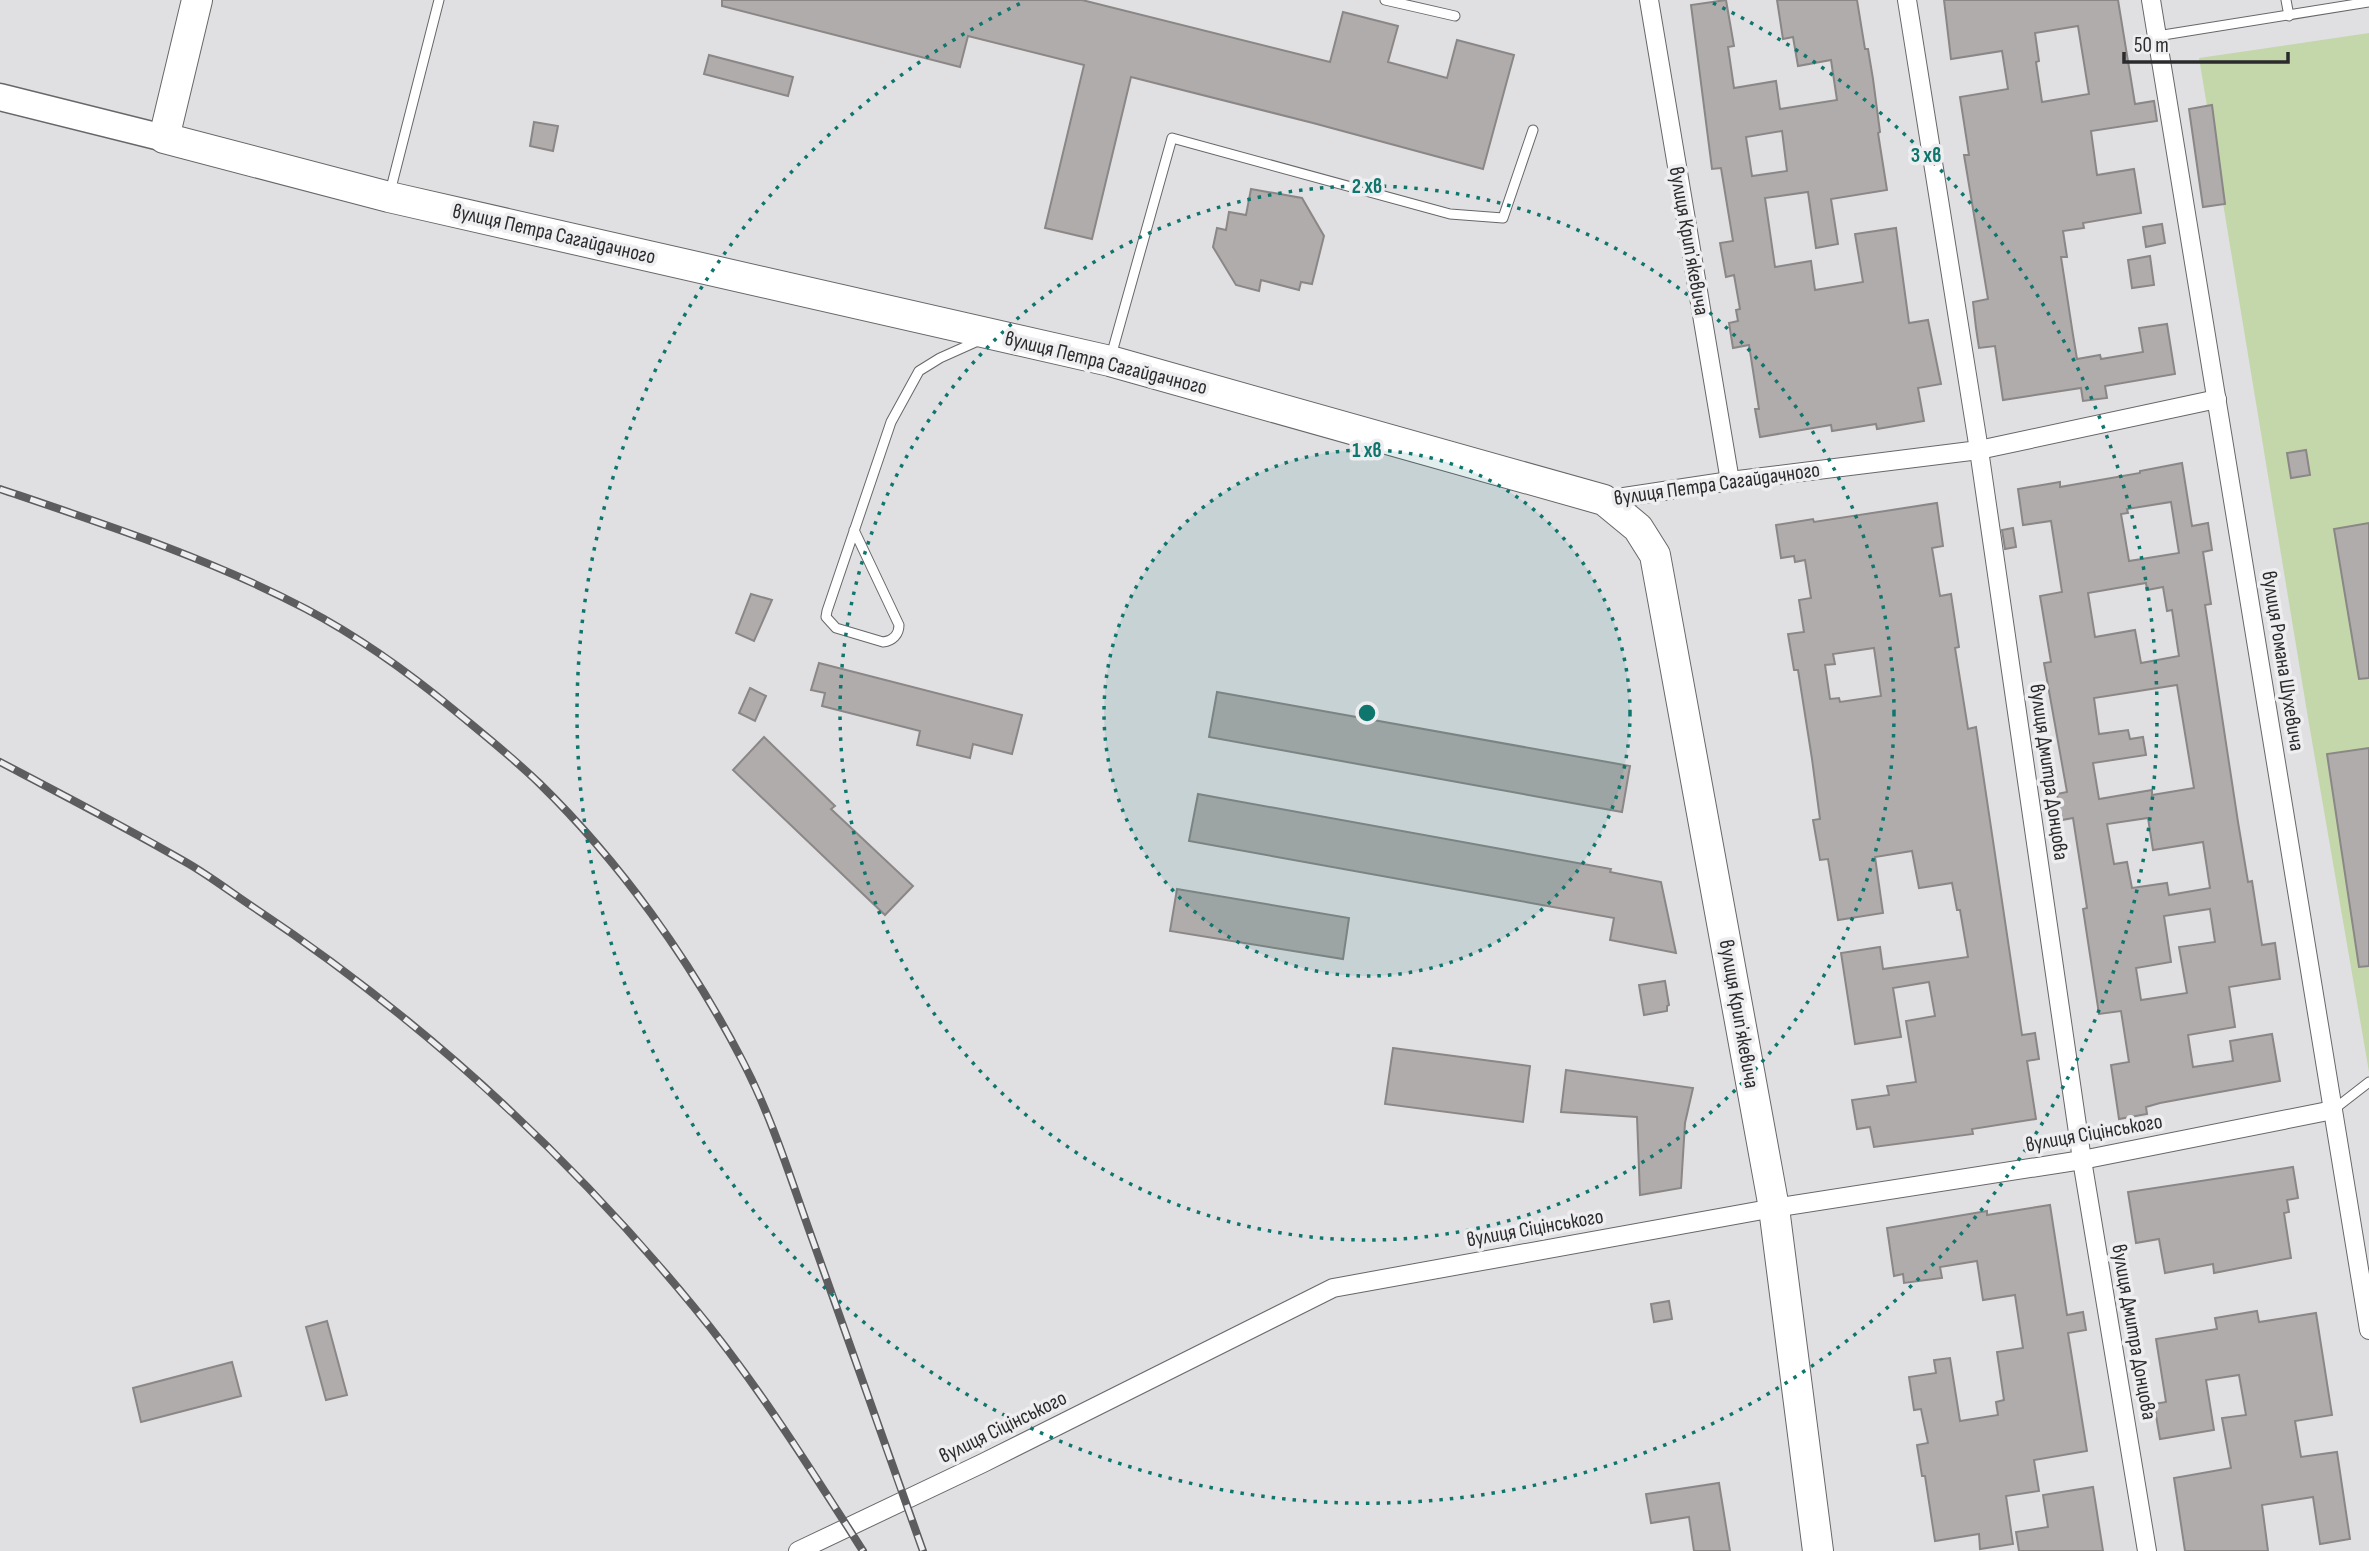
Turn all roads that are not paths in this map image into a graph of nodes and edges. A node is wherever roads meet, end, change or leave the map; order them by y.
1 (197, 0) edge
2 (439, 0) edge
3 (1385, 0) edge
4 (1649, 0) edge
5 (1907, 0) edge
6 (2151, 0) edge
7 (2286, 0) edge
8 (2369, 2) edge
9 (1455, 16) dead end
10 (2289, 16) junction
11 (2157, 36) junction
12 (0, 97) edge
13 (1533, 130) dead end
14 (164, 138) junction
15 (389, 197) junction
16 (993, 334) junction
17 (1110, 361) junction
18 (2217, 399) junction
19 (1979, 450) junction
20 (1730, 481) junction
21 (1604, 500) junction
22 (854, 530) junction
23 (2369, 1082) edge
24 (2333, 1110) junction
25 (2082, 1160) junction
26 (1774, 1208) junction
27 (2369, 1330) edge
28 (798, 1551) edge
29 (1818, 1551) edge
30 (2147, 1551) edge

1 - 14 main road
2 - 15 lane
3 - 9 lane
4 - 20 street, вулиця Крипʼякевича
5 - 19 street, вулиця Дмитра Донцова
6 - 11 street, вулиця Романа Шухевича
7 - 10 lane
8 - 10 lane
10 - 11 lane
11 - 18 street, вулиця Романа Шухевича
12 - 14 main road, вулиця Петра Сагайдачного
13 - 17 lane
14 - 15 main road, вулиця Петра Сагайдачного
15 - 16 main road, вулиця Петра Сагайдачного
16 - 17 main road, вулиця Петра Сагайдачного
16 - 22 lane
17 - 21 main road, вулиця Петра Сагайдачного
18 - 19 street, вулиця Петра Сагайдачного
18 - 24 street, вулиця Романа Шухевича
19 - 20 street, вулиця Петра Сагайдачного
19 - 25 street, вулиця Дмитра Донцова
20 - 21 street, вулиця Петра Сагайдачного
21 - 26 main road, вулиця Крипʼякевича
22 - 22 lane
23 - 24 lane
24 - 25 street, вулиця Сіцінського
24 - 27 street, вулиця Романа Шухевича
25 - 26 street, вулиця Сіцінського
25 - 30 street, вулиця Дмитра Донцова
26 - 28 street, вулиця Сіцінського
26 - 29 main road, вулиця Крипʼякевича

